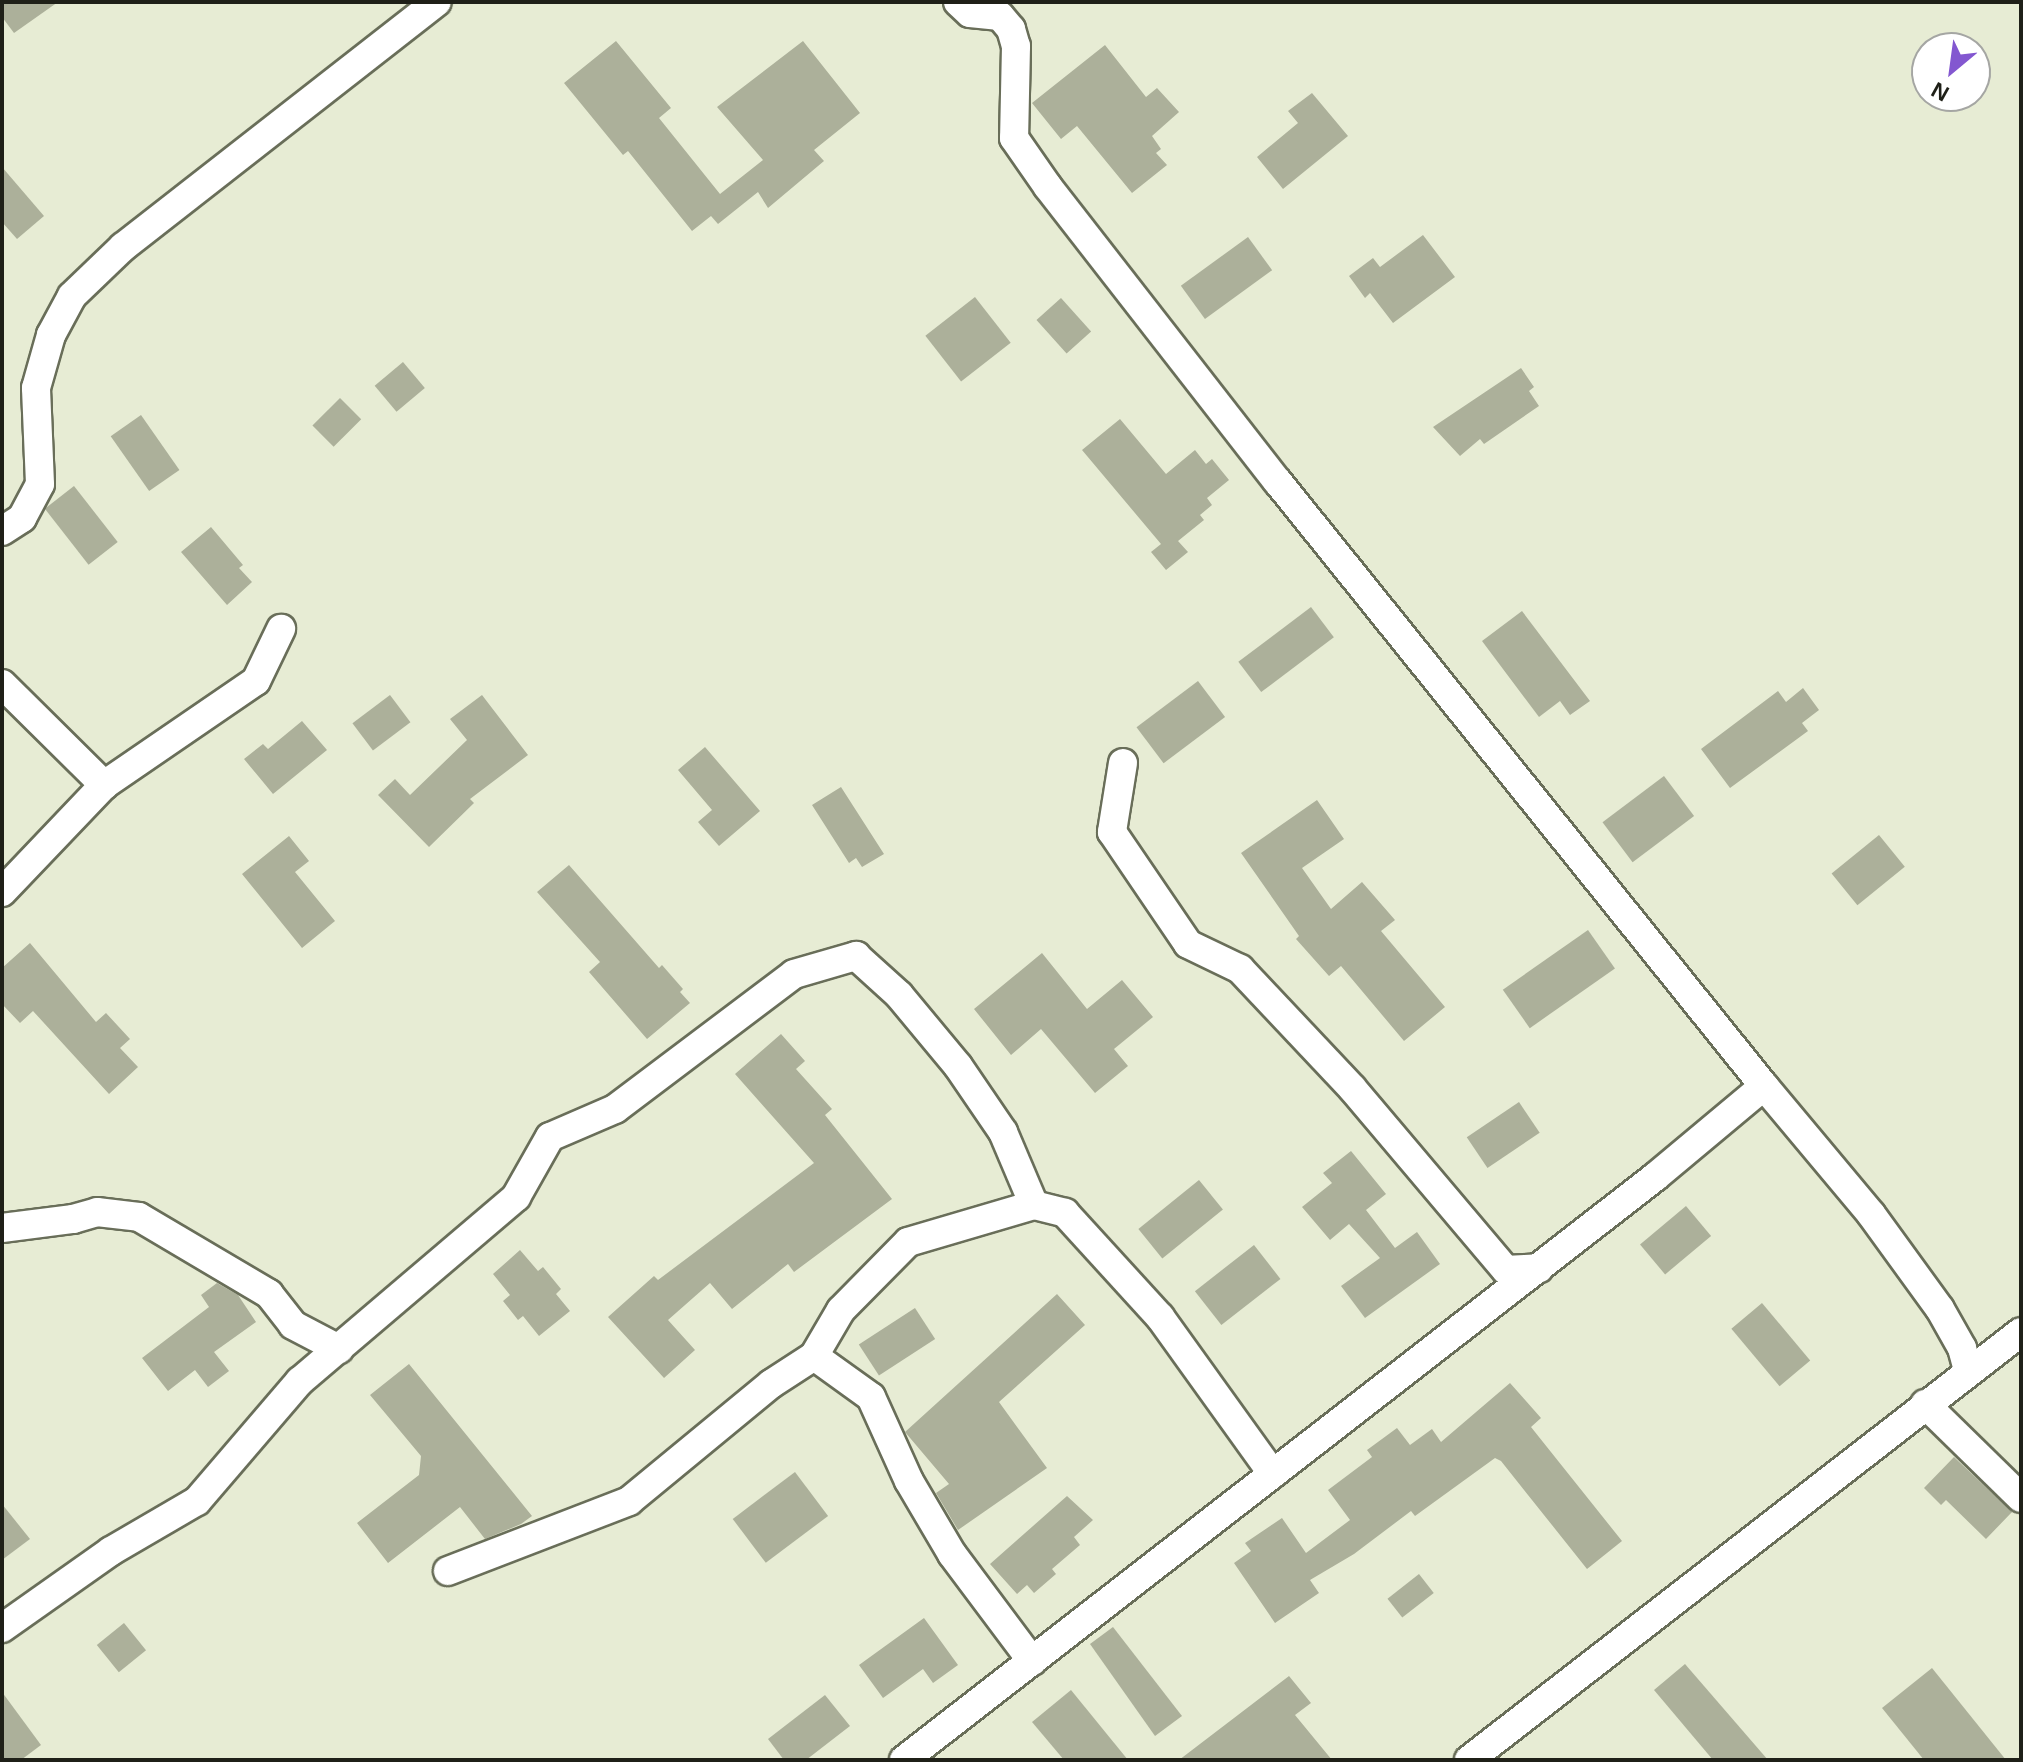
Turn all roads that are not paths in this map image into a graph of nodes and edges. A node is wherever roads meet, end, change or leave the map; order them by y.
1 (437, 2) edge
2 (958, 2) edge
3 (2, 531) edge
4 (281, 629) dead end
5 (2, 684) edge
6 (1123, 763) dead end
7 (104, 785) junction
8 (2, 892) edge
9 (1764, 1086) junction
10 (1034, 1205) junction
11 (2, 1228) edge
12 (1539, 1268) junction
13 (2021, 1332) edge
14 (339, 1349) junction
15 (814, 1356) junction
16 (1968, 1370) junction
17 (1925, 1404) junction
18 (1273, 1474) junction
19 (2021, 1498) edge
20 (448, 1571) dead end
21 (2, 1628) edge
22 (1032, 1661) junction
23 (904, 1760) edge
24 (1469, 1760) edge

1 - 3 street
2 - 9 street
4 - 7 street
5 - 7 street
6 - 12 street
7 - 8 street
9 - 12 street
9 - 16 street
10 - 14 street
10 - 15 street
10 - 18 street
11 - 14 street
12 - 18 street
13 - 16 street
14 - 21 street
15 - 20 street
15 - 22 street
16 - 17 street
17 - 19 street
17 - 24 street
18 - 22 street
22 - 23 street

